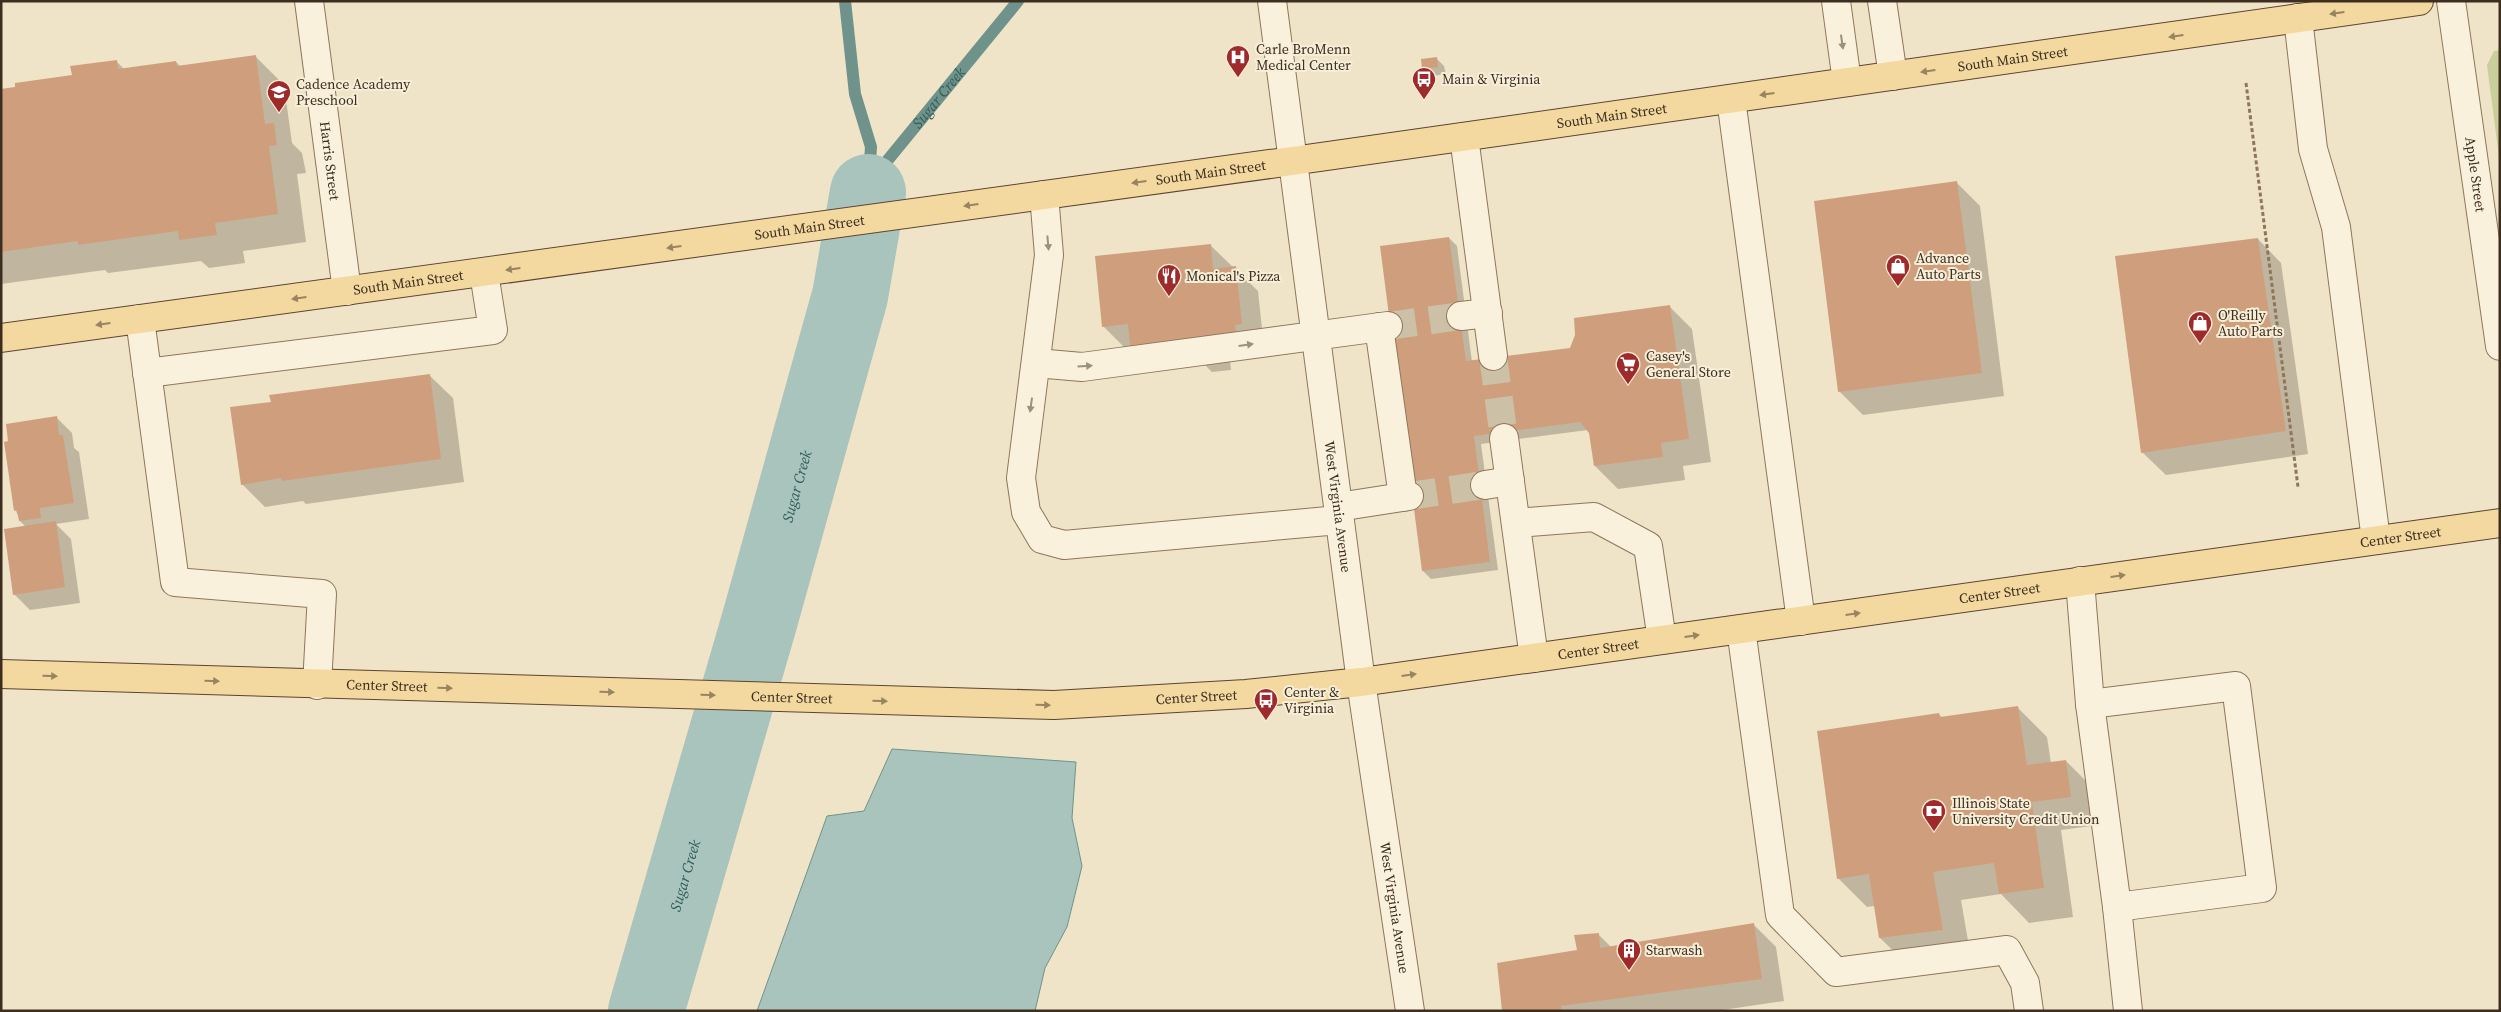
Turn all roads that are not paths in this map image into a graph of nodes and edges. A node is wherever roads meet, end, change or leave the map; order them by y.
1 (309, 1) edge
2 (1272, 1) edge
3 (1836, 1) edge
4 (1882, 1) edge
5 (2420, 1) edge
6 (2450, 1) edge
7 (2298, 18) junction
8 (1893, 76) junction
9 (1847, 82) junction
10 (1731, 99) junction
11 (1464, 137) junction
12 (1292, 161) junction
13 (1032, 197) junction
14 (484, 273) junction
15 (347, 291) junction
16 (1488, 313) junction
17 (2498, 315) edge
18 (1461, 316) tunnel mouth
19 (140, 319) junction
20 (1315, 336) junction
21 (1, 338) edge
22 (2500, 346) edge
23 (1494, 356) tunnel mouth
24 (1036, 363) junction
25 (147, 373) junction
26 (1504, 438) tunnel mouth
27 (1338, 513) junction
28 (1516, 522) junction
29 (2500, 523) edge
30 (2376, 540) junction
31 (2080, 581) junction
32 (1801, 621) junction
33 (1741, 629) junction
34 (1662, 640) junction
35 (1534, 658) junction
36 (1, 674) edge
37 (1361, 682) junction
38 (317, 685) junction
39 (2090, 704) junction
40 (2117, 907) junction
41 (1410, 1011) edge
42 (2029, 1011) edge
43 (2128, 1011) edge

1 - 15 street, Harris Street
2 - 12 street, West Virginia Avenue
3 -> 9 street
4 - 8 street
5 -> 7 main road, South Main Street
6 - 17 street, Apple Street
7 -> 8 main road, South Main Street
7 - 30 street
8 - 9 main road, South Main Street
9 -> 10 main road, South Main Street
10 - 11 main road, South Main Street
10 - 32 street
11 - 12 main road, South Main Street
11 - 16 street
12 -> 13 main road, South Main Street
12 - 20 street, West Virginia Avenue
13 -> 14 main road, South Main Street
13 -> 24 street
14 - 15 main road, South Main Street
14 - 25 street
15 -> 19 main road, South Main Street
16 - 18 street
16 - 23 street
17 - 22 street, Apple Street
19 -> 21 main road, South Main Street
19 - 25 street
24 -> 20 street
20 - 27 street, West Virginia Avenue
20 - 27 street
24 -> 27 street
25 - 38 street
26 - 28 street
27 - 37 street, West Virginia Avenue
28 - 34 street
28 - 35 street
29 - 30 main road, Center Street
31 -> 30 main road, Center Street
32 -> 31 main road, Center Street
31 - 39 street
32 - 33 main road, Center Street
34 -> 33 main road, Center Street
33 - 42 street
34 - 35 main road, Center Street
37 -> 35 main road, Center Street
36 -> 38 main road, Center Street
38 -> 37 main road, Center Street
37 - 41 street, West Virginia Avenue
39 - 40 street
39 - 40 street
40 - 43 street

